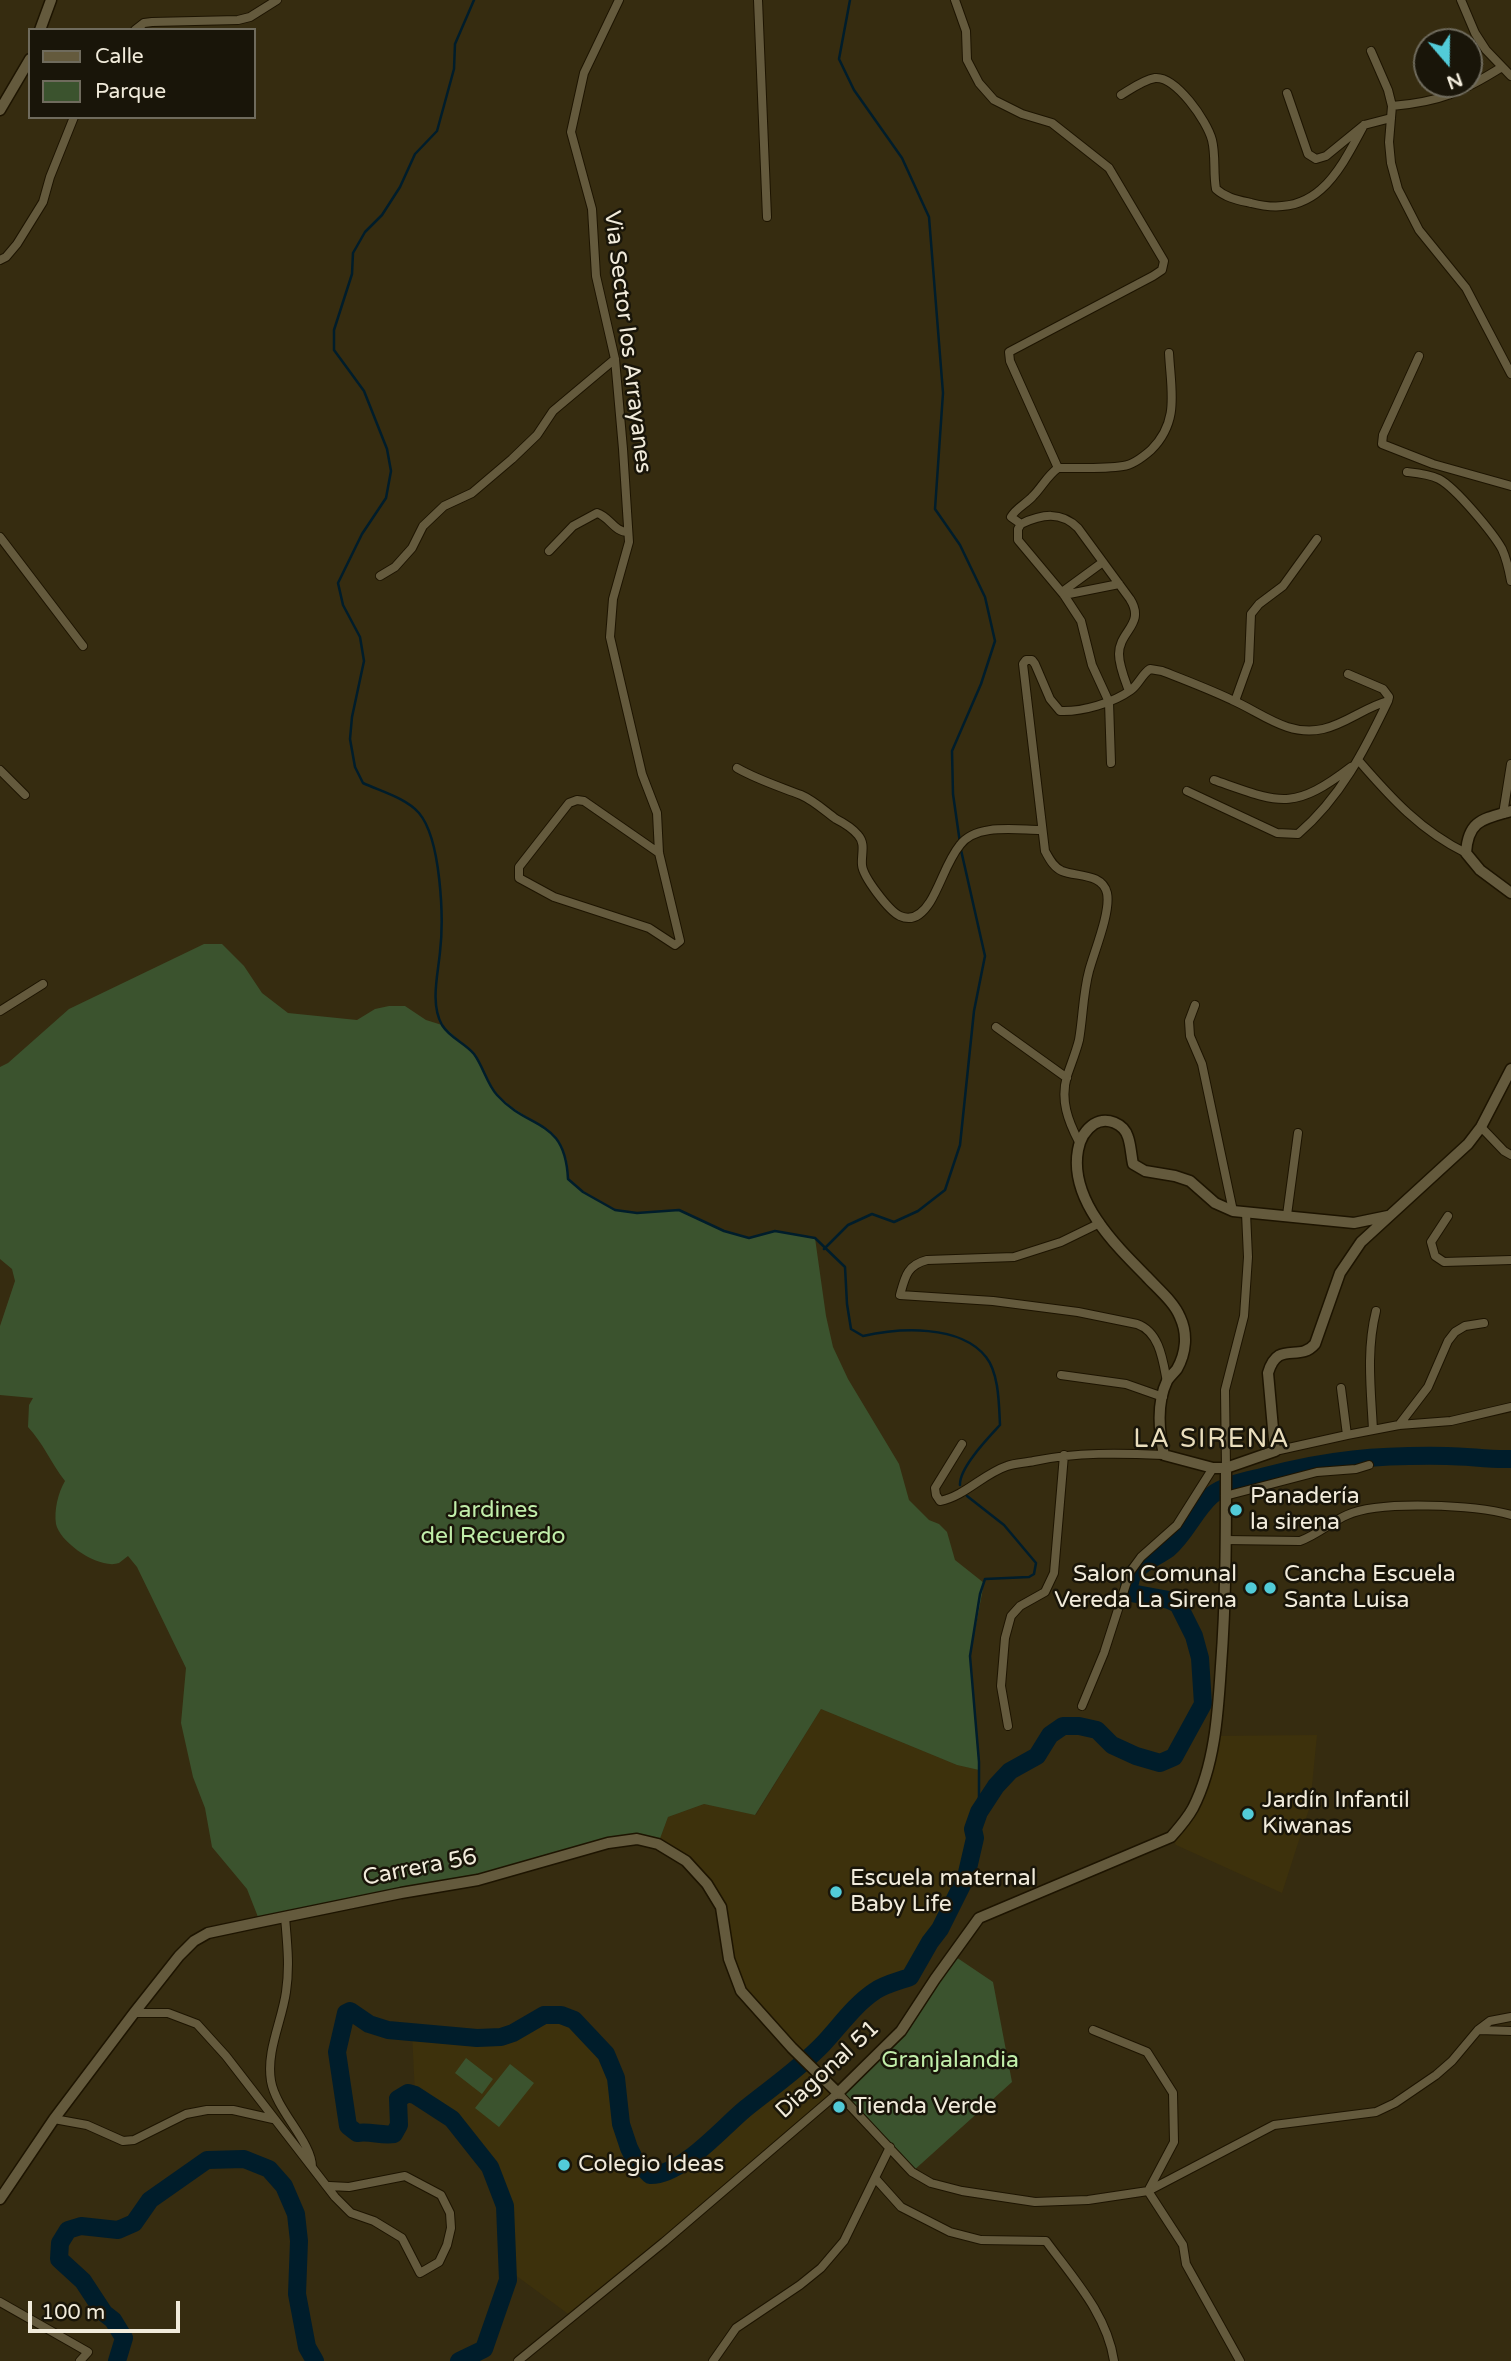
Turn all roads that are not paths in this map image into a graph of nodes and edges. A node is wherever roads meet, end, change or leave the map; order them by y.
1 (51, 0) edge
2 (277, 0) edge
3 (619, 0) edge
4 (758, 0) edge
5 (955, 0) edge
6 (1461, 0) edge
7 (41, 28) edge
8 (138, 28) edge
9 (1371, 51) dead end
10 (28, 62) edge
11 (1502, 67) junction
12 (1511, 76) edge
13 (1287, 93) dead end
14 (1121, 95) dead end
15 (1392, 106) junction
16 (0, 110) edge
17 (1391, 118) junction
18 (73, 119) edge
19 (1364, 125) junction
20 (767, 217) dead end
21 (0, 260) edge
22 (1170, 353) dead end
23 (1419, 356) dead end
24 (614, 359) junction
25 (1511, 374) edge
26 (1058, 468) junction
27 (1407, 472) dead end
28 (1511, 486) edge
29 (1021, 524) junction
30 (628, 532) junction
31 (0, 537) edge
32 (1317, 539) dead end
33 (6, 546) junction
34 (549, 551) dead end
35 (0, 554) edge
36 (1103, 562) junction
37 (380, 576) dead end
38 (1511, 581) edge
39 (1119, 584) junction
40 (1063, 593) junction
41 (83, 646) dead end
42 (1348, 674) dead end
43 (1129, 691) junction
44 (1235, 701) junction
45 (1388, 701) junction
46 (1109, 702) junction
47 (1359, 761) junction
48 (1111, 763) dead end
49 (1511, 764) edge
50 (737, 768) dead end
51 (0, 770) edge
52 (1214, 780) dead end
53 (1187, 791) dead end
54 (25, 794) dead end
55 (1507, 812) edge
56 (1041, 830) junction
57 (659, 853) junction
58 (1466, 853) junction
59 (1511, 893) edge
60 (43, 984) dead end
61 (1195, 1005) dead end
62 (0, 1011) edge
63 (996, 1027) dead end
64 (1511, 1069) edge
65 (1067, 1078) junction
66 (1508, 1084) edge
67 (1481, 1127) junction
68 (1298, 1133) dead end
69 (1079, 1142) junction
70 (1511, 1155) edge
71 (1233, 1211) junction
72 (1246, 1213) junction
73 (1287, 1215) junction
74 (1388, 1216) junction
75 (1448, 1216) dead end
76 (1100, 1223) junction
77 (1511, 1260) edge
78 (1376, 1311) dead end
79 (1484, 1323) dead end
80 (1061, 1375) dead end
81 (1167, 1382) junction
82 (1341, 1388) dead end
83 (1163, 1397) junction
84 (1511, 1407) edge
85 (1399, 1425) junction
86 (1373, 1430) junction
87 (1347, 1434) junction
88 (962, 1444) dead end
89 (1275, 1451) junction
90 (1064, 1455) junction
91 (1164, 1455) junction
92 (1369, 1465) dead end
93 (1213, 1468) junction
94 (1226, 1473) junction
95 (1225, 1499) junction
96 (1511, 1515) edge
97 (1225, 1540) junction
98 (1082, 1706) dead end
99 (1008, 1726) dead end
100 (285, 1917) junction
101 (134, 2013) junction
102 (1511, 2017) edge
103 (1093, 2030) dead end
104 (1478, 2030) junction
105 (1511, 2031) edge
106 (838, 2093) junction
107 (54, 2119) junction
108 (273, 2119) junction
109 (890, 2147) junction
110 (312, 2170) junction
111 (875, 2178) junction
112 (329, 2186) junction
113 (1149, 2191) junction
114 (0, 2199) edge
115 (0, 2302) edge
116 (80, 2361) edge
117 (518, 2361) edge
118 (713, 2361) edge
119 (1114, 2361) edge
120 (1240, 2361) edge

1 - 7 street
2 - 8 street
3 - 24 street, Via Sector los Arrayanes
4 - 20 street
5 - 26 street
6 - 11 street
9 - 15 street
10 - 16 street
11 - 12 street
11 - 15 street
13 - 19 street
14 - 19 street
15 - 17 street
17 - 19 street
17 - 25 street
18 - 21 street
22 - 26 street
23 - 28 street
24 - 30 street, Via Sector los Arrayanes
24 - 37 street
26 - 29 street
27 - 38 street
29 - 36 street
29 - 40 street
30 - 34 street
30 - 57 street, Via Sector los Arrayanes
31 - 33 street
32 - 44 street
33 - 35 street
33 - 41 street
36 - 39 street
36 - 40 street
39 - 40 street
39 - 43 street
40 - 46 street
42 - 45 street
43 - 44 street
43 - 46 street
44 - 45 street
45 - 47 street
46 - 48 street
46 - 56 street
47 - 52 street
47 - 53 street
47 - 58 street
49 - 55 street
50 - 56 street
51 - 54 street
55 - 58 street
56 - 65 street
57 - 57 street, Via Sector los Arrayanes
58 - 59 street
60 - 62 street
61 - 71 street
63 - 65 street
64 - 66 street
65 - 69 street
66 - 67 street
67 - 70 street
67 - 74 street
68 - 73 street
69 - 71 street
69 - 76 street
71 - 72 street
72 - 73 street
72 - 94 street
73 - 74 street
74 - 89 street
75 - 77 street
76 - 81 street
76 - 81 street
78 - 86 street
79 - 85 street
80 - 83 street
81 - 83 street
82 - 87 street
83 - 91 street
84 - 85 street
85 - 86 street
86 - 87 street
87 - 89 street
88 - 90 street
89 - 94 street
90 - 91 street
90 - 99 street
91 - 93 street
92 - 95 street
93 - 94 street
93 - 98 street
94 - 95 street
95 - 97 street
96 - 97 street
97 - 106 street, Diagonal 51
100 - 101 street, Carrera 56
100 - 106 street, Carrera 56
100 - 110 street
101 - 107 street, Carrera 56
101 - 108 street
102 - 104 street
103 - 113 street
104 - 105 street
104 - 113 street
106 - 109 street
106 - 117 street, Diagonal 51
107 - 108 street
107 - 114 street, Carrera 56
108 - 110 street
109 - 111 street
109 - 113 street
110 - 112 street
111 - 118 street
111 - 119 street
112 - 112 street
113 - 120 street
115 - 116 street

